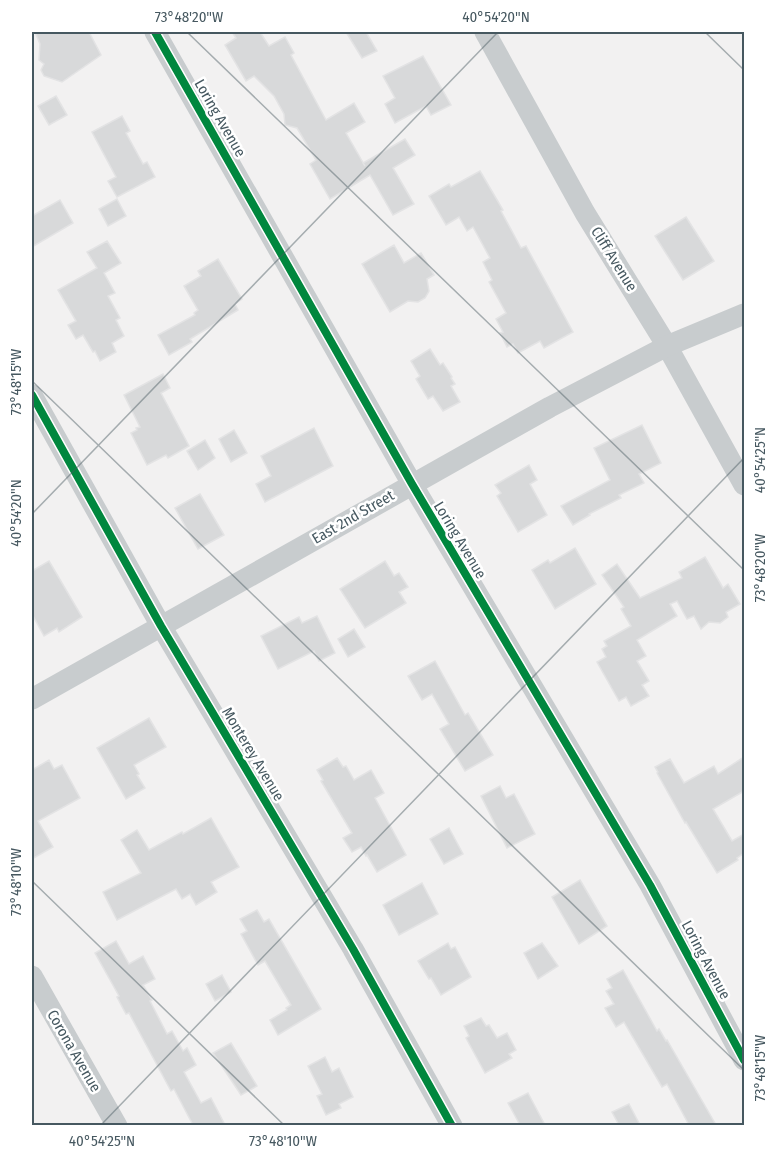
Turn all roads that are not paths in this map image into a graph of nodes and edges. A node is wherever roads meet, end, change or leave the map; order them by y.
1 (155, 32) edge
2 (485, 32) edge
3 (744, 314) edge
4 (667, 346) junction
5 (32, 395) edge
6 (412, 484) junction
7 (744, 485) edge
8 (162, 626) junction
9 (32, 699) edge
10 (32, 976) edge
11 (744, 1060) edge
12 (117, 1125) edge
13 (452, 1125) edge

1 - 6 street, Loring Avenue
2 - 4 street, Cliff Avenue
3 - 4 street, East 2nd Street
4 - 6 street, East 2nd Street
4 - 7 street, Cliff Avenue
5 - 8 street, Monterey Avenue
6 - 8 street, East 2nd Street
6 - 11 street, Loring Avenue
8 - 9 street, East 2nd Street
8 - 13 street, Monterey Avenue
10 - 12 street, Corona Avenue

